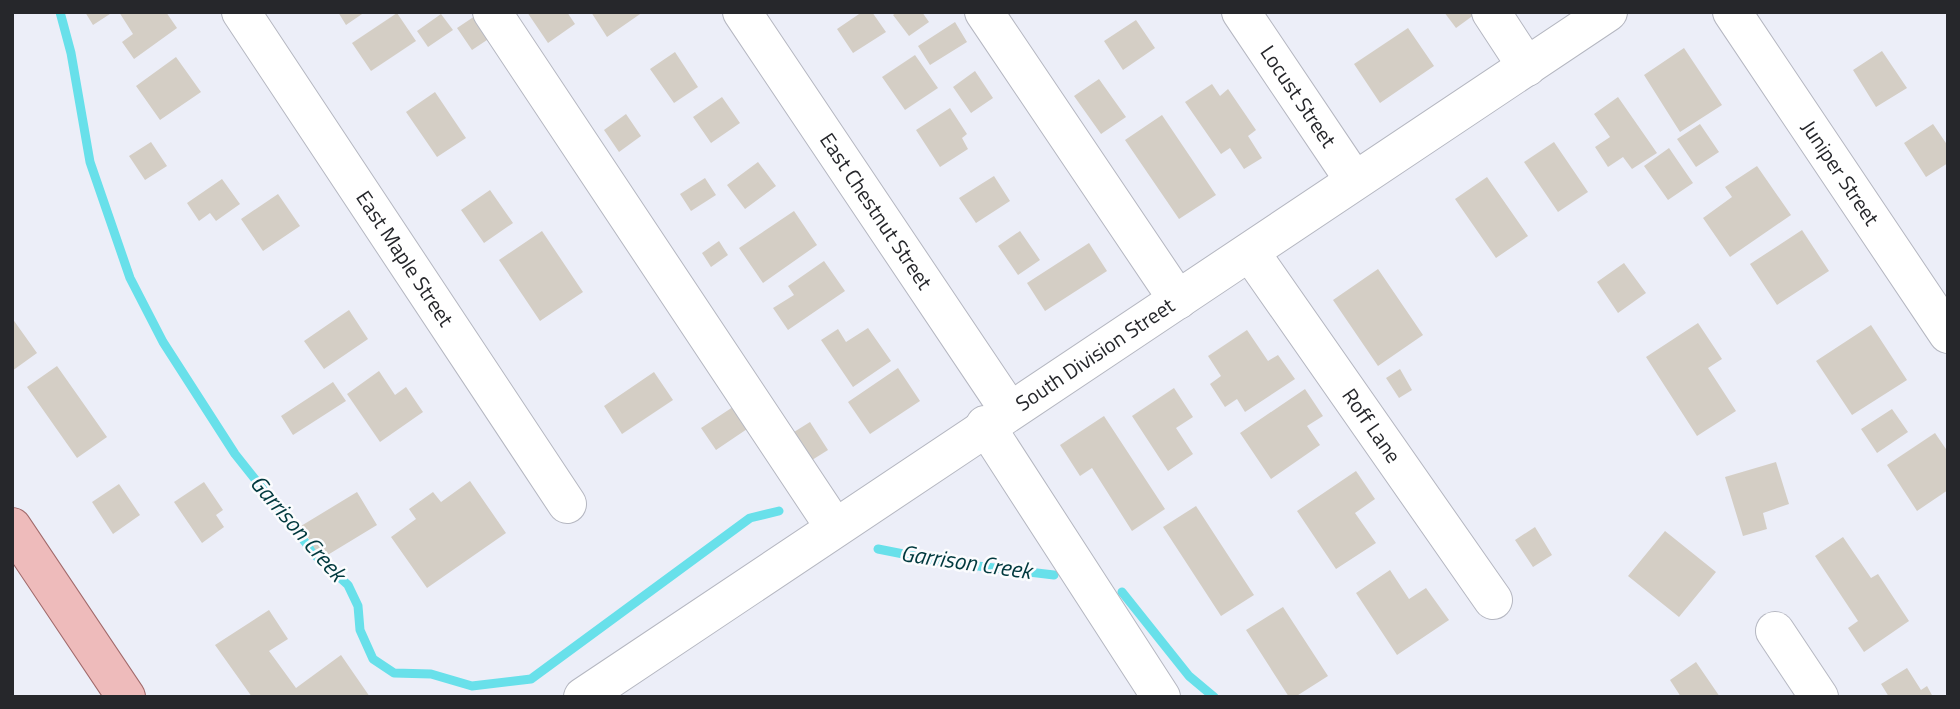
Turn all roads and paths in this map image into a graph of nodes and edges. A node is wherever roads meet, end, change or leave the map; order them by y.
1 (242, 12) edge
2 (492, 12) edge
3 (742, 12) edge
4 (984, 12) edge
5 (1241, 12) edge
6 (1491, 12) edge
7 (1608, 12) edge
8 (1732, 12) edge
9 (1527, 67) junction
10 (1354, 180) junction
11 (1250, 252) junction
12 (1178, 300) junction
13 (1948, 334) edge
14 (997, 417) junction
15 (568, 504) dead end
16 (12, 527) edge
17 (835, 528) junction
18 (1493, 600) dead end
19 (1775, 631) dead end
20 (127, 697) edge
21 (583, 697) edge
22 (1161, 697) edge
23 (1819, 697) edge

1 - 15 street, East Maple Street
2 - 17 street
3 - 14 street, East Chestnut Street
4 - 12 street
5 - 10 street, Locust Street
6 - 9 street
7 - 9 street, South Division Street
8 - 13 street, Juniper Street
9 - 10 street, South Division Street
10 - 11 street, South Division Street
11 - 12 street, South Division Street
11 - 18 street, Roff Lane
12 - 14 street, South Division Street
14 - 17 street, South Division Street
14 - 22 street, East Chestnut Street
16 - 20 main road
17 - 21 street, South Division Street
19 - 23 street

